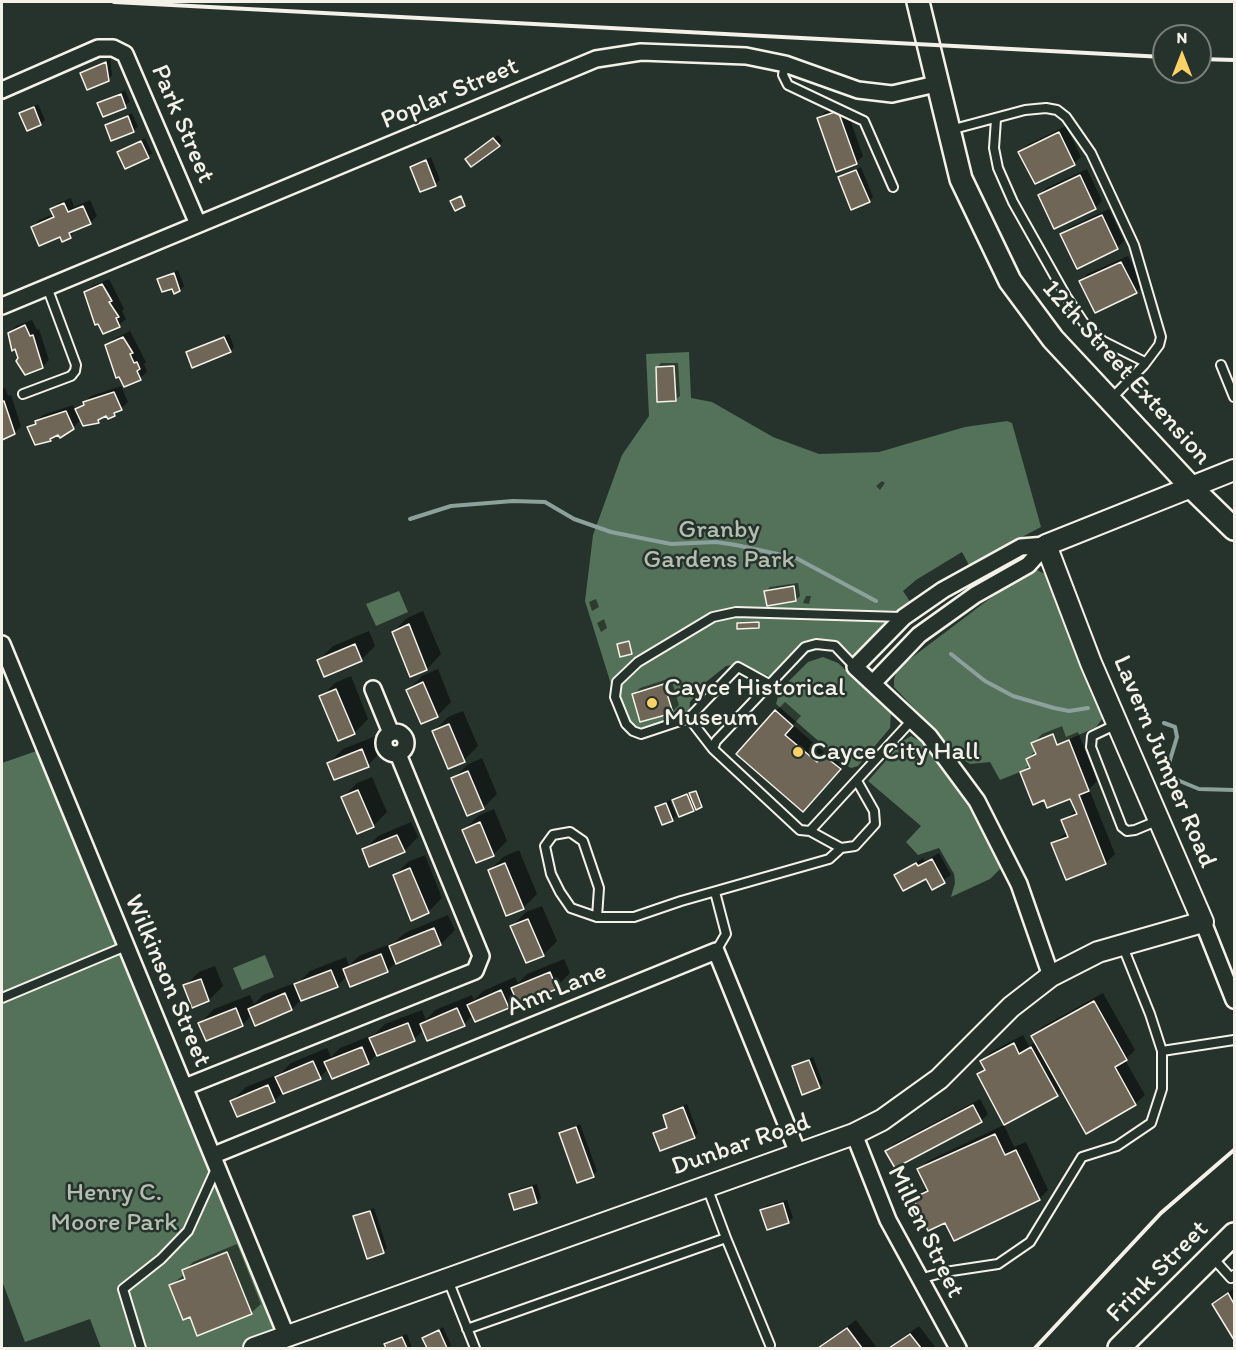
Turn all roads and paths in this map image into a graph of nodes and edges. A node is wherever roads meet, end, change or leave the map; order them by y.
1 (918, 2) edge
2 (785, 64) junction
3 (936, 84) junction
4 (2, 90) edge
5 (996, 119) junction
6 (949, 131) junction
7 (894, 187) dead end
8 (198, 224) junction
9 (47, 287) junction
10 (2, 306) edge
11 (1145, 362) junction
12 (1221, 365) dead end
13 (23, 394) dead end
14 (1234, 397) edge
15 (1110, 400) junction
16 (1234, 470) edge
17 (1192, 489) junction
18 (1234, 529) edge
19 (1046, 544) junction
20 (904, 617) junction
21 (2, 644) edge
22 (855, 667) junction
23 (873, 683) junction
24 (769, 684) junction
25 (373, 689) dead end
26 (689, 718) junction
27 (912, 720) junction
28 (1118, 723) junction
29 (712, 750) junction
30 (857, 781) junction
31 (1159, 820) junction
32 (810, 831) junction
33 (840, 848) junction
34 (714, 892) junction
35 (597, 917) junction
36 (1203, 922) junction
37 (1123, 945) junction
38 (126, 946) junction
39 (716, 951) junction
40 (1051, 976) junction
41 (2, 998) edge
42 (1234, 1000) edge
43 (1234, 1040) edge
44 (1162, 1051) junction
45 (185, 1087) junction
46 (854, 1134) junction
47 (798, 1153) junction
48 (216, 1160) junction
49 (706, 1186) junction
50 (1234, 1234) edge
51 (726, 1238) junction
52 (1212, 1256) junction
53 (1234, 1275) edge
54 (447, 1279) junction
55 (919, 1279) junction
56 (467, 1329) junction
57 (279, 1342) edge
58 (770, 1345) dead end
59 (141, 1348) edge
60 (254, 1348) edge
61 (475, 1348) edge
62 (958, 1348) edge
63 (1119, 1348) edge

1 - 3 main road, 12th Street Extension
2 - 3 street, Poplar Street
2 - 7 lane
2 - 8 street, Poplar Street
3 - 6 main road, 12th Street Extension
4 - 8 street, Park Street
5 - 6 lane
5 - 11 lane
5 - 11 lane
6 - 15 main road, 12th Street Extension
8 - 9 street, Poplar Street
9 - 10 street, Poplar Street
9 - 13 lane
11 - 15 lane
12 - 14 lane
15 - 17 main road, 12th Street Extension
16 - 17 street
17 - 18 main road, 12th Street Extension
17 - 19 street
19 - 20 street
19 - 23 street
19 - 28 street, Lavern Jumper Road
20 - 22 street
20 - 26 lane
21 - 38 street, Wilkinson Street
22 - 23 street
22 - 24 lane
23 - 27 street
24 - 26 lane
24 - 29 lane
25 - 45 street
26 - 29 lane
27 - 30 lane
27 - 40 street
28 - 31 street, Lavern Jumper Road
28 - 31 lane
29 - 32 lane
30 - 32 lane
30 - 33 lane
31 - 36 street, Lavern Jumper Road
32 - 33 lane
33 - 34 lane
34 - 35 lane
34 - 39 lane
35 - 35 lane
36 - 37 street, Dunbar Road
36 - 42 street, Lavern Jumper Road
37 - 40 street, Dunbar Road
37 - 44 lane
38 - 41 lane
38 - 45 street, Wilkinson Street
39 - 47 street
39 - 48 street, Ann Lane
40 - 46 street, Dunbar Road
43 - 44 lane
44 - 55 lane
45 - 48 street, Wilkinson Street
46 - 47 street, Dunbar Road
46 - 55 street, Millen Street
47 - 49 street, Dunbar Road
48 - 57 street, Wilkinson Street
48 - 59 lane
49 - 51 lane
49 - 54 street, Dunbar Road
50 - 52 main road, Frink Street
51 - 56 lane
51 - 58 lane
52 - 53 lane
52 - 63 main road, Frink Street
54 - 56 lane
54 - 57 street, Dunbar Road
55 - 62 street, Millen Street
56 - 61 lane
57 - 60 street, Dunbar Road

